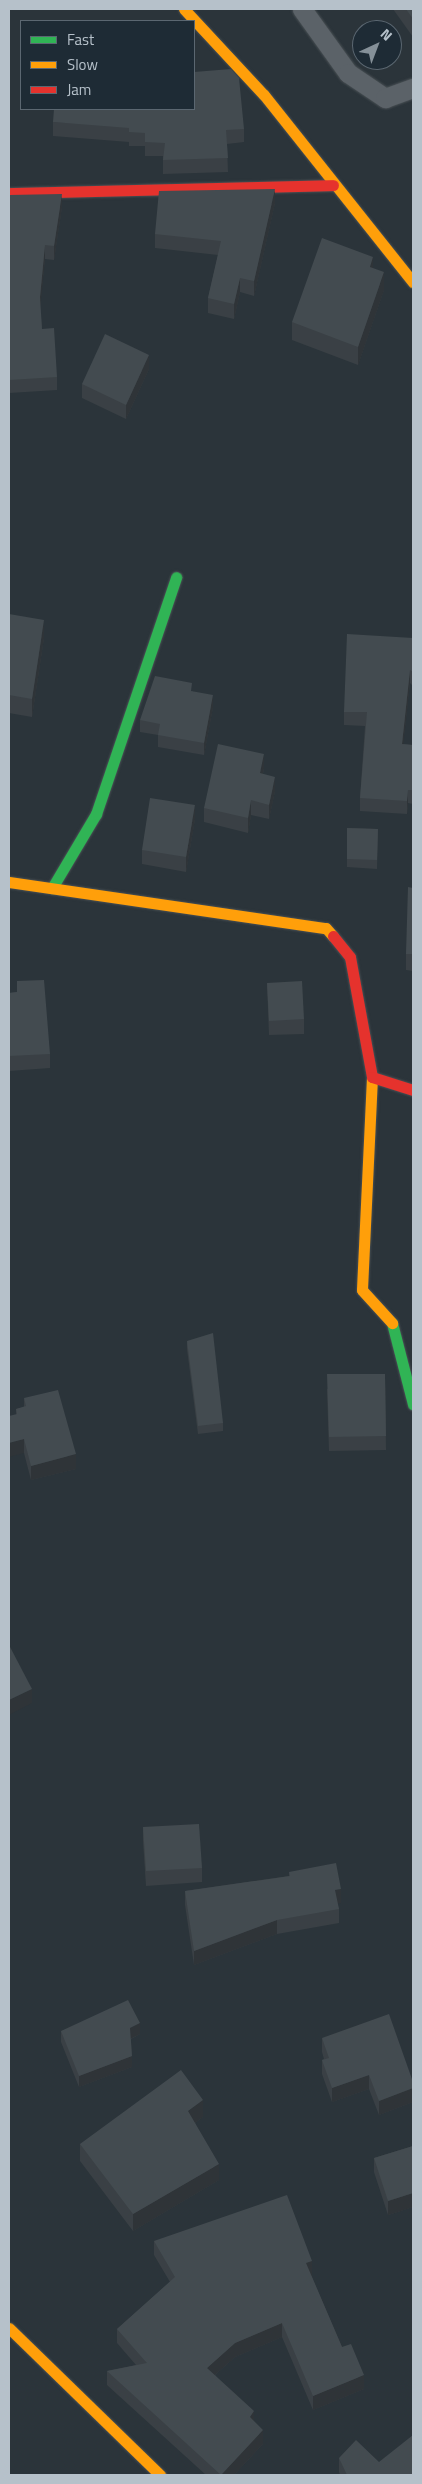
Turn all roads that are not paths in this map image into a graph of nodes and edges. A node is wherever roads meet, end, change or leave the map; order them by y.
1 (184, 9) edge
2 (302, 9) edge
3 (194, 20) edge
4 (195, 21) edge
5 (413, 88) edge
6 (333, 185) junction
7 (9, 193) edge
8 (413, 282) edge
9 (176, 577) dead end
10 (9, 882) edge
11 (52, 888) junction
12 (372, 1077) junction
13 (413, 1090) edge
14 (413, 1404) edge
15 (9, 2328) edge
16 (160, 2475) edge

1 - 3 street
2 - 5 lane
4 - 6 street
6 - 7 street
6 - 8 street
9 - 11 street
10 - 11 street
11 - 12 street
12 - 13 street
12 - 14 street
15 - 16 street

